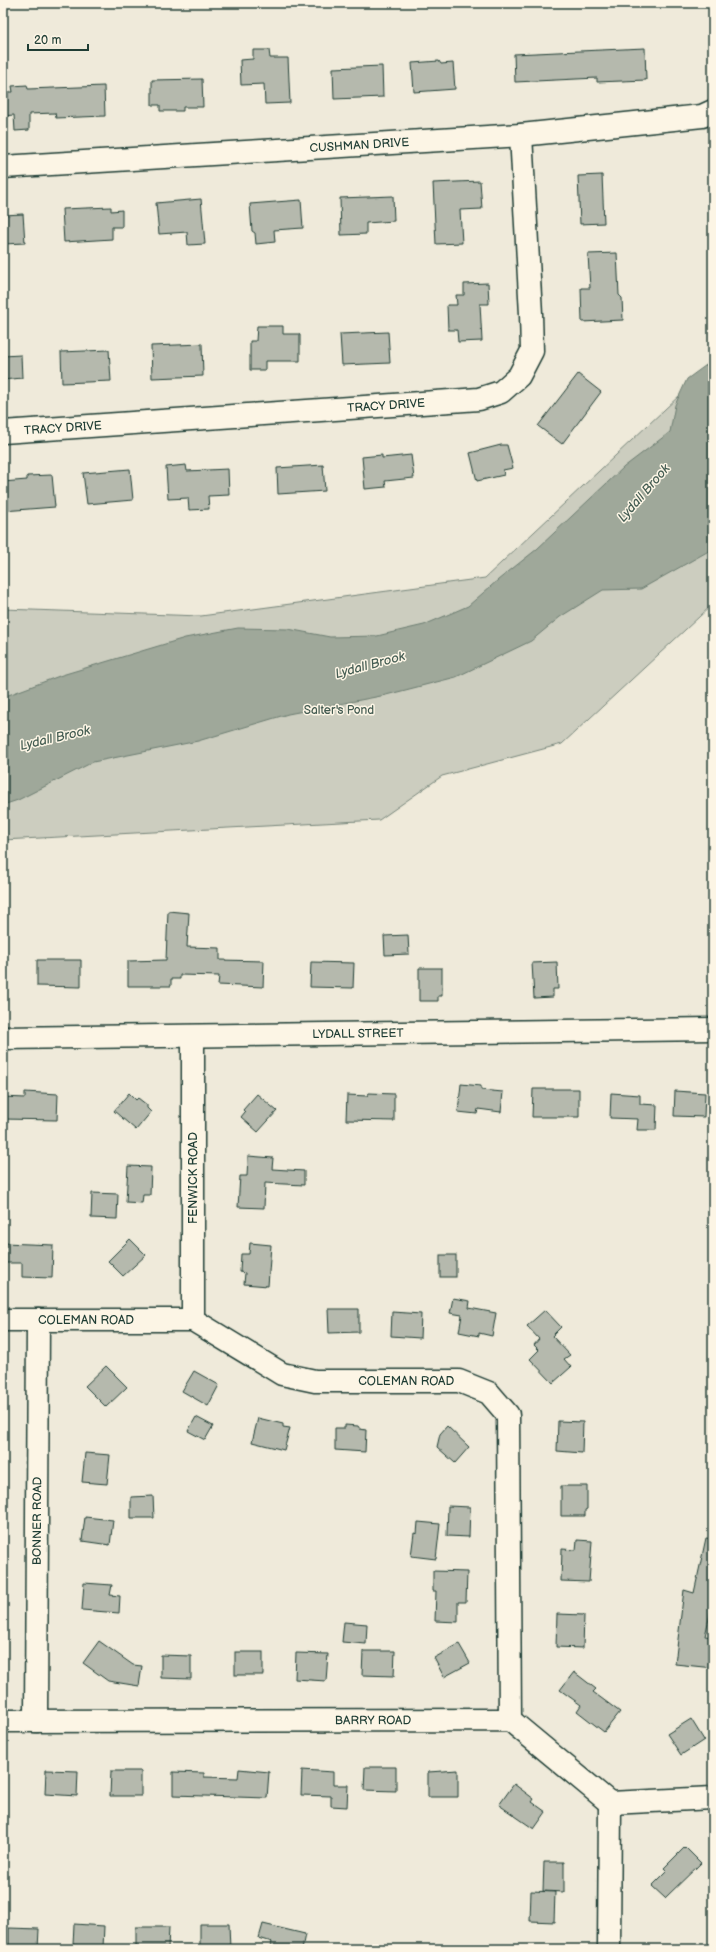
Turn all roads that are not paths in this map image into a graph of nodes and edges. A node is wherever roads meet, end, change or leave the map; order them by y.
1 (713, 111) edge
2 (521, 135) junction
3 (3, 167) edge
4 (3, 432) edge
5 (713, 1029) edge
6 (193, 1037) junction
7 (3, 1038) edge
8 (3, 1320) edge
9 (38, 1320) junction
10 (193, 1320) junction
11 (510, 1720) junction
12 (3, 1721) edge
13 (36, 1721) junction
14 (713, 1798) edge
15 (610, 1803) junction
16 (609, 1949) edge

1 - 2 street, CUSHMAN DRIVE
2 - 3 street, CUSHMAN DRIVE
2 - 4 street, TRACY DRIVE
5 - 6 street, LYDALL STREET
6 - 7 street, LYDALL STREET
6 - 10 street, FENWICK ROAD
8 - 9 street, COLEMAN ROAD
9 - 10 street, COLEMAN ROAD
9 - 13 street, BONNER ROAD
10 - 11 street, COLEMAN ROAD
11 - 13 street, BARRY ROAD
11 - 15 street
12 - 13 street, BARRY ROAD
14 - 15 street
15 - 16 street

